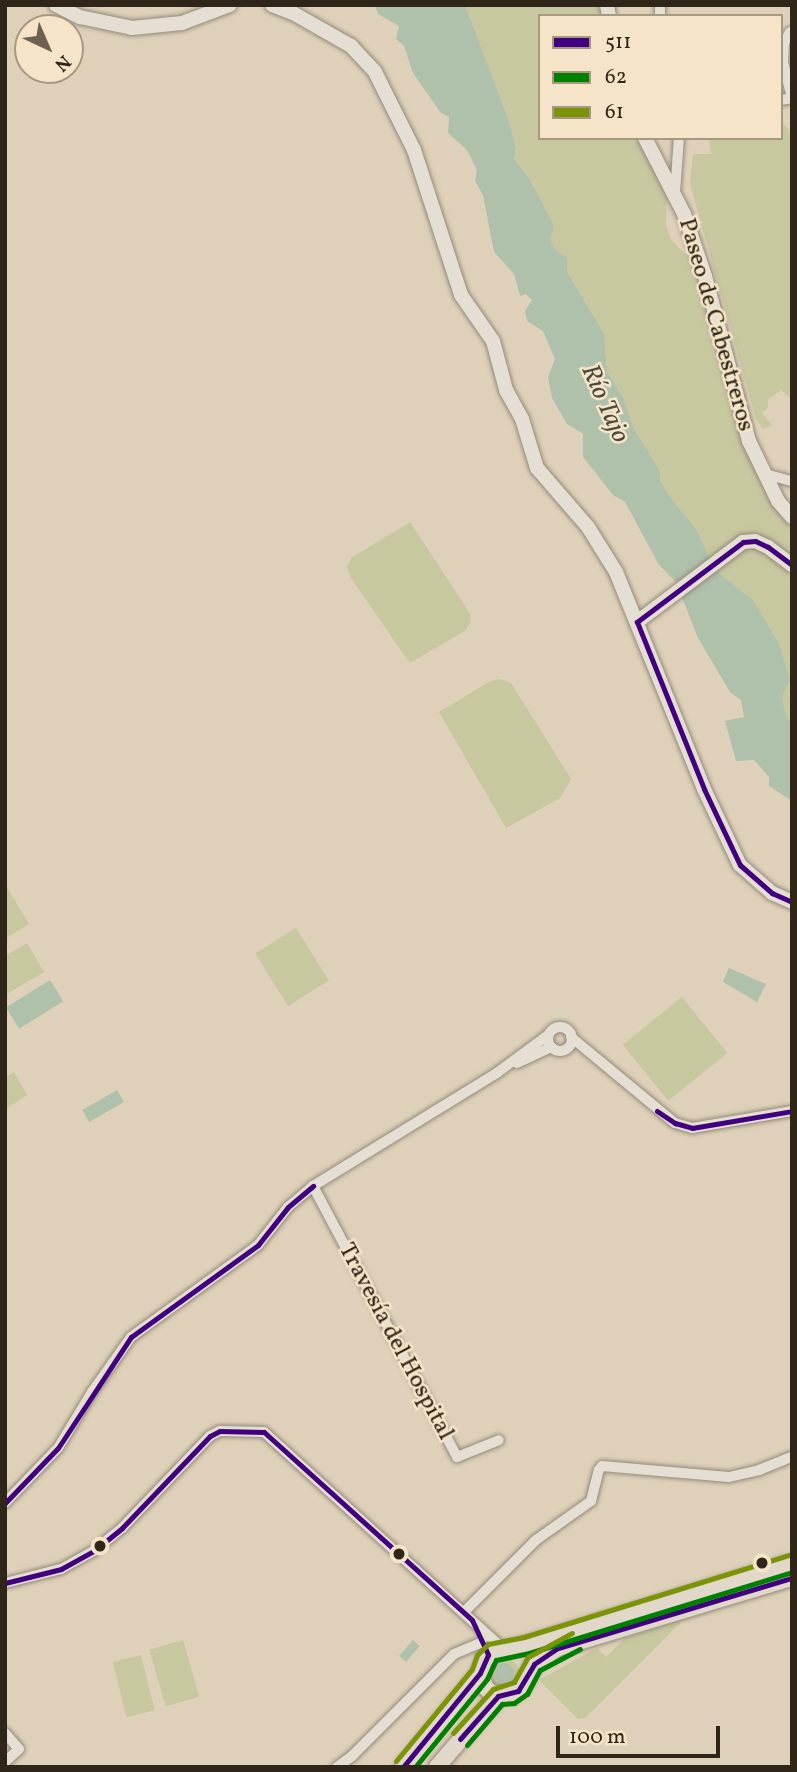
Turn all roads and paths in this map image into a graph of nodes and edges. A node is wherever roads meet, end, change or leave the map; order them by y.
1 (56, 5) edge
2 (230, 5) edge
3 (272, 5) edge
4 (790, 32) dead end
5 (792, 98) edge
6 (646, 140) edge
7 (679, 140) edge
8 (674, 196) junction
9 (765, 474) junction
10 (792, 481) edge
11 (792, 517) edge
12 (792, 565) edge
13 (637, 622) junction
14 (792, 902) edge
15 (548, 1035) junction
16 (571, 1037) junction
17 (551, 1047) junction
18 (567, 1048) junction
19 (592, 1057) junction
20 (498, 1072) junction
21 (792, 1111) edge
22 (313, 1186) junction
23 (499, 1440) dead end
24 (792, 1457) edge
25 (5, 1503) edge
26 (792, 1563) edge
27 (792, 1578) edge
28 (5, 1583) edge
29 (468, 1616) junction
30 (495, 1649) junction
31 (480, 1672) junction
32 (527, 1675) junction
33 (498, 1696) junction
34 (5, 1733) edge
35 (5, 1762) edge
36 (337, 1767) edge
37 (403, 1767) edge
38 (437, 1767) edge

1 - 2 main road
3 - 13 main road
4 - 5 street
6 - 8 main road, Paseo de Cabestreros
7 - 8 street
8 - 9 main road, Paseo de Cabestreros
9 - 10 street
9 - 11 main road, Paseo de Cabestreros
12 - 13 main road
13 - 14 main road
15 - 16 street
15 - 17 street
15 - 20 street
16 - 18 street
16 - 19 street
17 - 18 street
17 - 20 street
18 - 19 street
19 - 21 street
20 - 22 street
22 - 23 street, Travesía del Hospital
22 - 25 street
24 - 29 street
26 - 30 main road
27 - 32 main road
28 - 29 street
29 - 30 street
29 - 30 street
30 - 31 main road
30 - 32 main road
30 - 36 street
31 - 33 main road
31 - 37 main road
32 - 33 main road
33 - 38 main road
34 - 35 street

